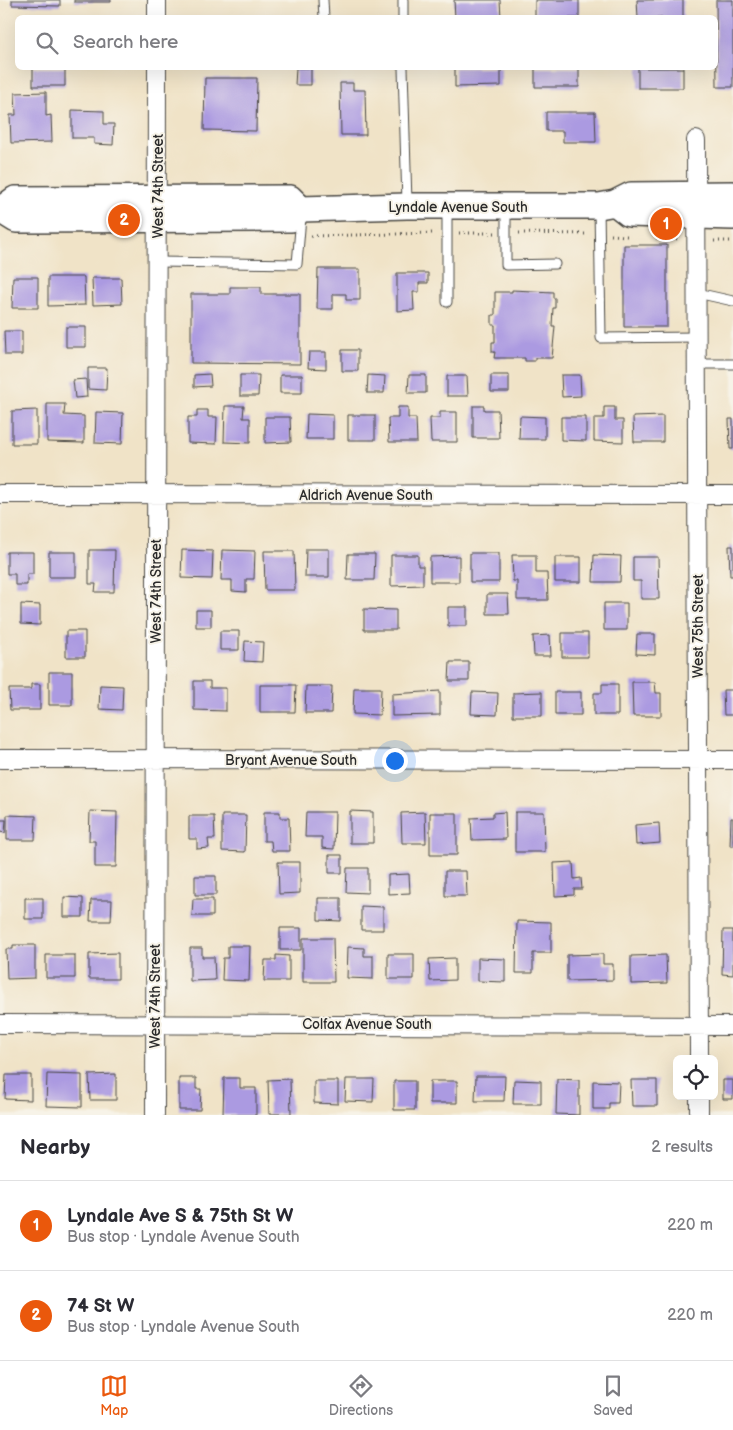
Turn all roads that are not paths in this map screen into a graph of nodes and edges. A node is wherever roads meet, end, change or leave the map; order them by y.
1 (157, 0) edge
2 (323, 0) edge
3 (403, 0) edge
4 (157, 15) edge
5 (324, 15) edge
6 (403, 15) edge
7 (158, 70) edge
8 (403, 70) edge
9 (696, 140) dead end
10 (733, 194) edge
11 (607, 205) junction
12 (696, 205) junction
13 (407, 206) junction
14 (506, 206) junction
15 (447, 207) junction
16 (158, 209) junction
17 (301, 209) junction
18 (0, 210) edge
19 (733, 217) edge
20 (158, 262) junction
21 (556, 264) dead end
22 (697, 293) junction
23 (733, 301) edge
24 (447, 302) dead end
25 (697, 337) junction
26 (697, 364) junction
27 (733, 364) edge
28 (0, 494) edge
29 (157, 495) junction
30 (697, 495) junction
31 (733, 495) edge
32 (0, 758) edge
33 (155, 760) junction
34 (698, 760) junction
35 (733, 760) edge
36 (0, 1024) edge
37 (155, 1024) junction
38 (699, 1026) junction
39 (733, 1026) edge
40 (699, 1055) edge
41 (699, 1100) edge
42 (155, 1115) edge
43 (699, 1115) edge

1 - 4 street
2 - 5 lane
3 - 6 lane
7 - 16 street, West 74th Street
8 - 13 lane
9 - 12 street, West 75th Street
10 - 12 main road, Lyndale Avenue South
11 - 12 main road, Lyndale Avenue South
11 - 14 main road, Lyndale Avenue South
11 - 25 lane
12 - 19 main road, Lyndale Avenue South
12 - 22 street, West 75th Street
13 - 15 main road, Lyndale Avenue South
13 - 17 main road, Lyndale Avenue South
14 - 15 main road, Lyndale Avenue South
14 - 21 lane
15 - 24 lane
16 - 17 main road, Lyndale Avenue South
16 - 18 main road, Lyndale Avenue South
16 - 20 street, West 74th Street
17 - 20 lane
20 - 29 street, West 74th Street
22 - 23 lane
22 - 25 street, West 75th Street
25 - 26 street, West 75th Street
26 - 27 lane
26 - 30 street, West 75th Street
28 - 29 street, Aldrich Avenue South
29 - 30 street, Aldrich Avenue South
29 - 33 street, West 74th Street
30 - 31 street, Aldrich Avenue South
30 - 34 street, West 75th Street
32 - 33 street, Bryant Avenue South
33 - 34 street, Bryant Avenue South
33 - 37 street, West 74th Street
34 - 35 street, Bryant Avenue South
34 - 38 street, West 75th Street
36 - 37 street, Colfax Avenue South
37 - 38 street, Colfax Avenue South
37 - 42 street, West 74th Street
38 - 39 street, Colfax Avenue South
38 - 40 street, West 75th Street
41 - 43 street

